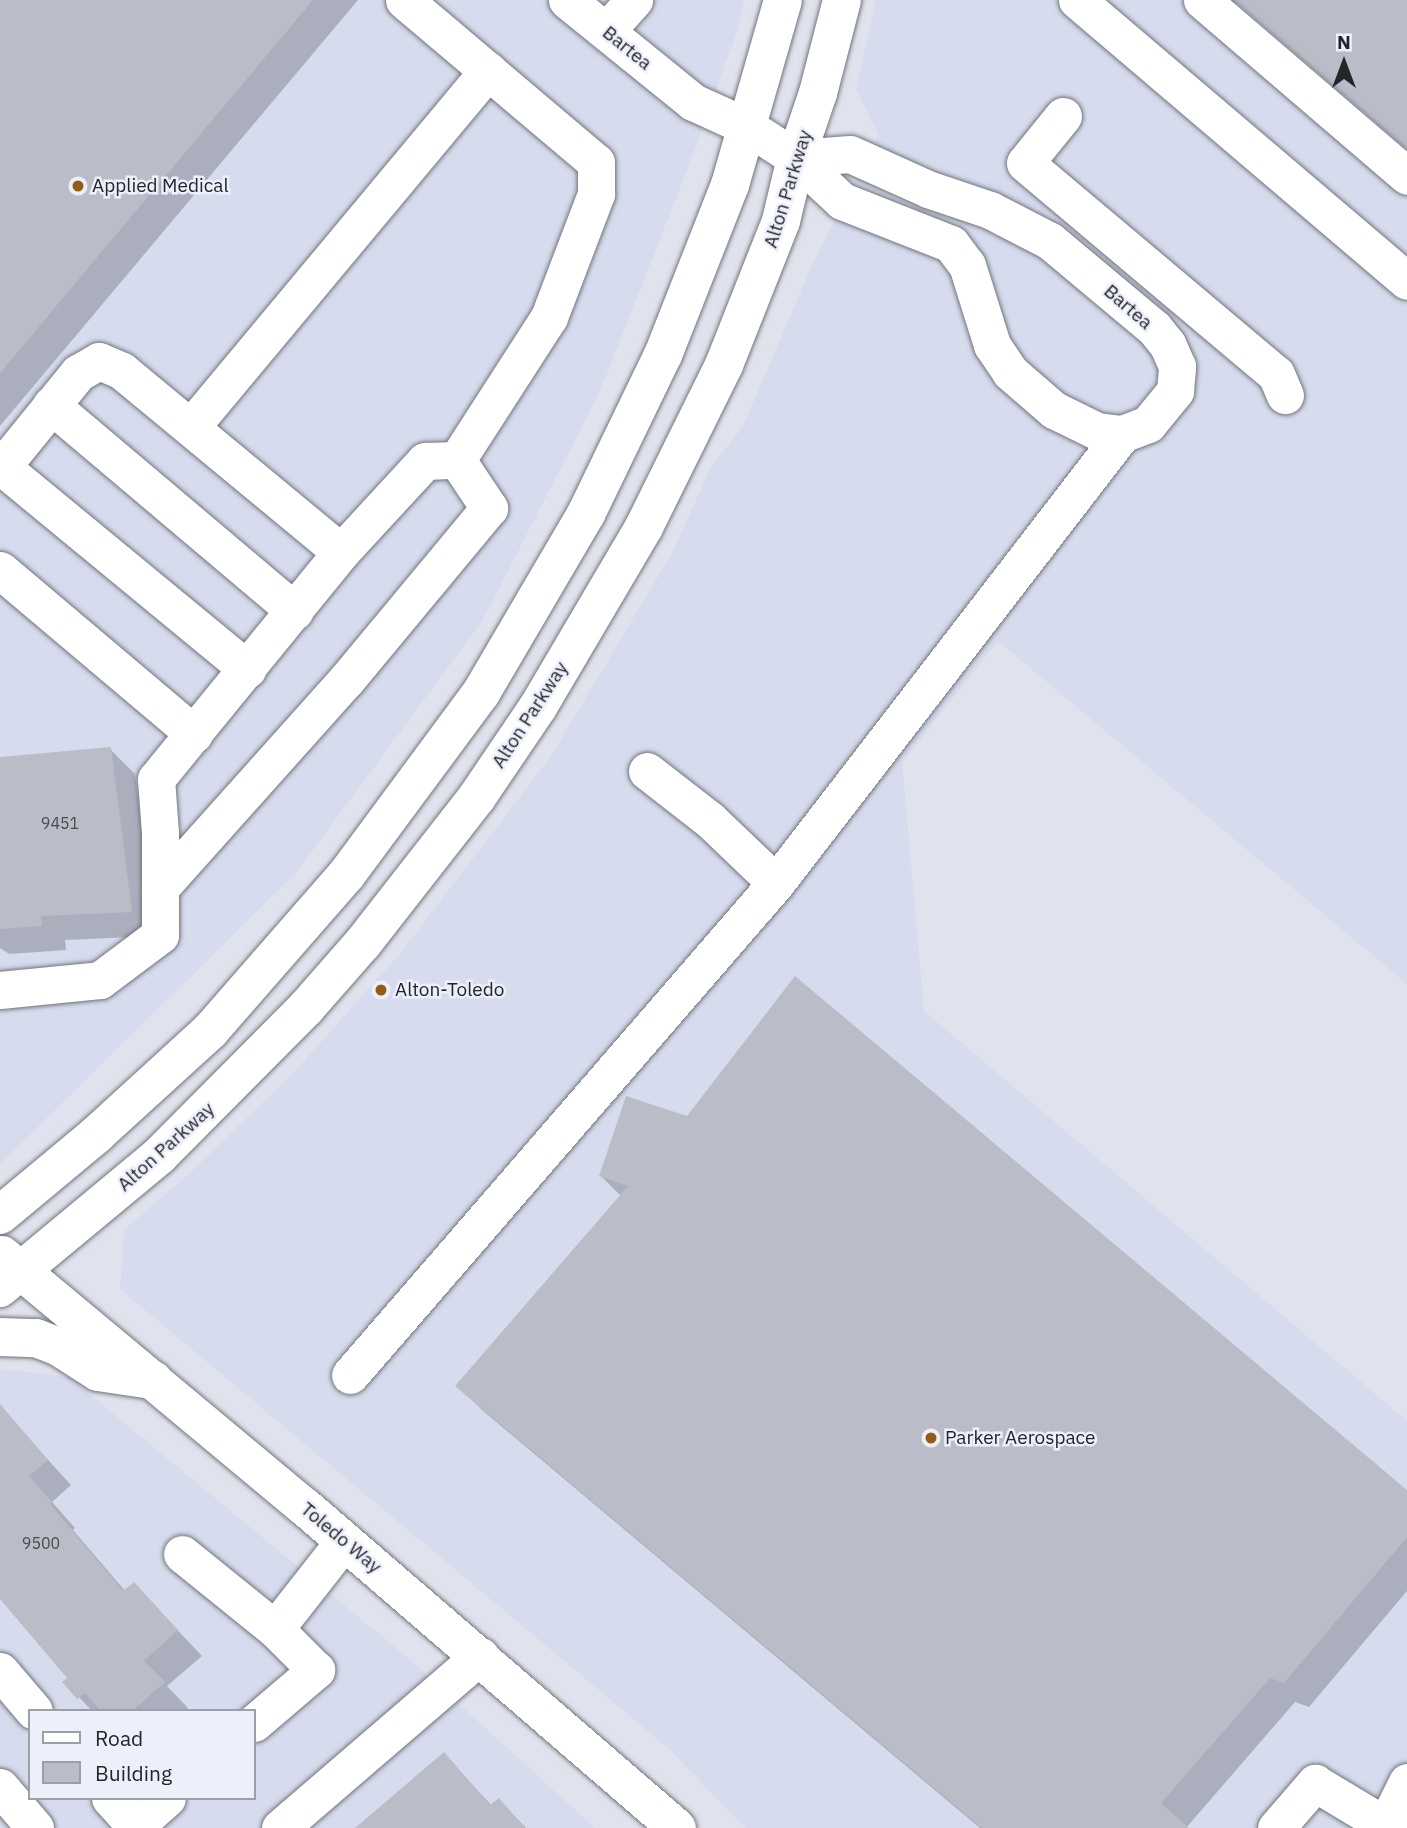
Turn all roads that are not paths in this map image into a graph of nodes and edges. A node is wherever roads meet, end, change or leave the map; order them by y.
1 (404, 0) edge
2 (567, 0) edge
3 (634, 0) edge
4 (783, 0) edge
5 (842, 0) edge
6 (1077, 0) edge
7 (1202, 0) edge
8 (606, 31) junction
9 (488, 71) junction
10 (1063, 116) dead end
11 (748, 127) junction
12 (796, 158) junction
13 (1407, 176) edge
14 (1407, 281) edge
15 (1285, 395) dead end
16 (51, 405) junction
17 (191, 427) junction
18 (1122, 434) junction
19 (457, 460) junction
20 (1, 468) edge
21 (341, 552) junction
22 (0, 570) edge
23 (295, 611) junction
24 (247, 668) junction
25 (194, 734) junction
26 (647, 771) dead end
27 (776, 883) junction
28 (160, 888) junction
29 (0, 990) edge
30 (0, 1215) edge
31 (7, 1271) edge
32 (0, 1336) edge
33 (350, 1375) dead end
34 (153, 1380) junction
35 (344, 1541) junction
36 (182, 1554) dead end
37 (275, 1629) junction
38 (480, 1656) junction
39 (0, 1671) edge
40 (32, 1709) edge
41 (256, 1721) edge
42 (1407, 1782) edge
43 (0, 1787) edge
44 (112, 1800) edge
45 (165, 1800) edge
46 (1388, 1826) edge
47 (134, 1827) edge
48 (35, 1828) edge
49 (279, 1828) edge
50 (677, 1828) edge
51 (1276, 1828) edge

1 - 9 street
2 - 8 street, Bartea
3 - 8 street
4 - 11 main road
5 - 12 main road, Alton Parkway
6 - 14 street
7 - 13 street
8 - 11 street, Bartea
9 - 17 street
9 - 19 street
10 - 15 street
11 - 12 street, Bartea
11 - 30 main road
12 - 18 street, Bartea
12 - 18 street, Bartea
12 - 31 main road, Alton Parkway
16 - 17 street
16 - 20 street
16 - 23 street
17 - 21 street
18 - 27 street
19 - 21 street
19 - 28 street
20 - 24 street
21 - 23 street
22 - 25 street
23 - 24 street
24 - 25 street
25 - 28 street
26 - 27 street
27 - 33 street
28 - 29 street
31 - 34 main road, Toledo Way
32 - 34 main road
34 - 35 main road, Toledo Way
35 - 37 street
35 - 38 main road, Toledo Way
36 - 37 street
37 - 41 street
38 - 49 street
38 - 50 main road, Toledo Way
39 - 40 street
42 - 46 street
43 - 48 street
44 - 47 street
45 - 47 street
46 - 51 street

